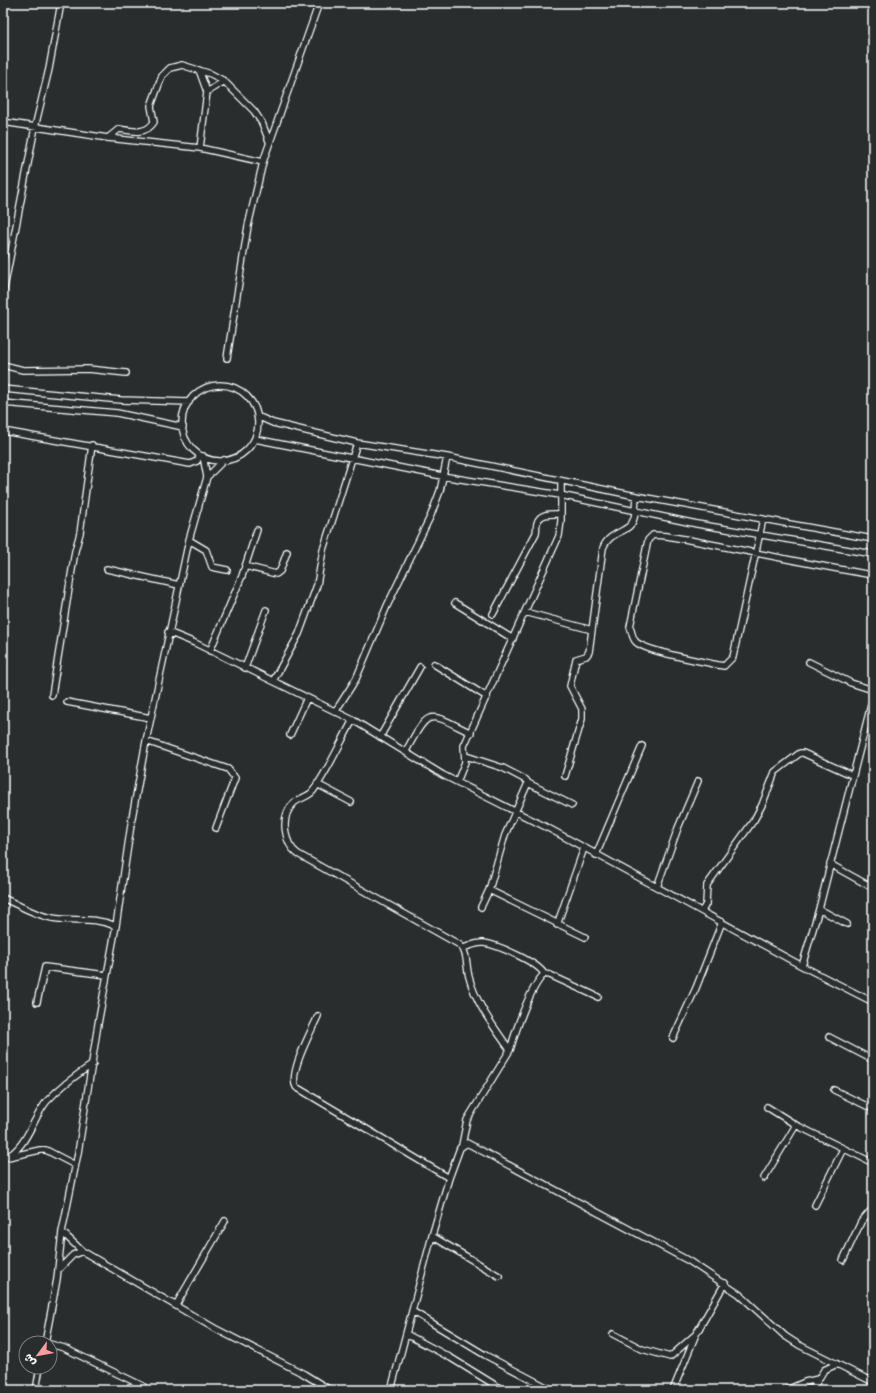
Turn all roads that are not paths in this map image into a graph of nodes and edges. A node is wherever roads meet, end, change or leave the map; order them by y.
1 (61, 3) edge
2 (319, 3) edge
3 (199, 70) junction
4 (224, 81) junction
5 (207, 92) junction
6 (3, 122) edge
7 (34, 127) junction
8 (108, 138) junction
9 (269, 142) junction
10 (200, 148) junction
11 (263, 162) junction
12 (3, 294) edge
13 (227, 358) dead end
14 (3, 365) edge
15 (126, 373) dead end
16 (3, 389) edge
17 (3, 402) edge
18 (189, 402) junction
19 (257, 416) junction
20 (183, 427) junction
21 (3, 431) edge
22 (255, 439) junction
23 (357, 442) junction
24 (92, 445) junction
25 (202, 456) junction
26 (447, 457) junction
27 (352, 459) junction
28 (224, 460) junction
29 (442, 476) junction
30 (207, 477) junction
31 (561, 481) junction
32 (560, 495) junction
33 (636, 496) junction
34 (634, 510) junction
35 (561, 514) junction
36 (763, 519) junction
37 (257, 530) dead end
38 (759, 534) junction
39 (873, 539) edge
40 (189, 540) junction
41 (287, 552) dead end
42 (756, 552) junction
43 (873, 554) edge
44 (245, 566) junction
45 (107, 569) dead end
46 (226, 570) dead end
47 (873, 575) edge
48 (178, 585) junction
49 (455, 603) dead end
50 (266, 610) dead end
51 (525, 612) junction
52 (493, 614) dead end
53 (592, 630) junction
54 (168, 632) junction
55 (513, 639) junction
56 (210, 651) junction
57 (809, 662) dead end
58 (434, 664) dead end
59 (420, 667) dead end
60 (245, 668) junction
61 (273, 681) junction
62 (873, 690) edge
63 (52, 695) dead end
64 (873, 696) edge
65 (487, 697) junction
66 (307, 698) junction
67 (67, 702) dead end
68 (335, 712) junction
69 (151, 718) junction
70 (353, 720) junction
71 (470, 732) junction
72 (290, 735) dead end
73 (380, 737) junction
74 (146, 741) junction
75 (642, 746) dead end
76 (406, 751) junction
77 (466, 756) junction
78 (852, 775) junction
79 (565, 776) dead end
80 (698, 781) dead end
81 (457, 782) junction
82 (528, 783) junction
83 (318, 784) junction
84 (351, 802) dead end
85 (572, 805) dead end
86 (515, 811) junction
87 (216, 828) dead end
88 (584, 848) junction
89 (596, 855) junction
90 (830, 864) junction
91 (657, 887) junction
92 (873, 888) edge
93 (489, 890) junction
94 (3, 898) edge
95 (481, 907) dead end
96 (819, 909) junction
97 (702, 911) junction
98 (722, 922) junction
99 (557, 924) junction
100 (847, 924) dead end
101 (116, 926) junction
102 (585, 937) dead end
103 (463, 948) junction
104 (802, 966) junction
105 (544, 974) junction
106 (106, 975) junction
107 (598, 997) dead end
108 (37, 1002) dead end
109 (873, 1002) edge
110 (318, 1016) dead end
111 (829, 1037) dead end
112 (673, 1038) dead end
113 (510, 1050) junction
114 (873, 1060) edge
115 (93, 1064) junction
116 (834, 1090) dead end
117 (766, 1106) dead end
118 (873, 1109) edge
119 (796, 1125) junction
120 (462, 1145) junction
121 (843, 1148) junction
122 (5, 1158) edge
123 (873, 1162) edge
124 (75, 1165) junction
125 (449, 1178) junction
126 (764, 1178) dead end
127 (815, 1205) dead end
128 (873, 1208) edge
129 (225, 1221) dead end
130 (62, 1232) junction
131 (432, 1236) junction
132 (82, 1251) junction
133 (843, 1260) dead end
134 (58, 1270) junction
135 (499, 1276) dead end
136 (725, 1284) junction
137 (176, 1306) junction
138 (412, 1311) junction
139 (406, 1334) junction
140 (613, 1334) dead end
141 (696, 1334) junction
142 (48, 1335) edge
143 (58, 1346) edge
144 (837, 1364) junction
145 (39, 1375) edge
146 (818, 1379) junction
147 (873, 1382) edge
148 (143, 1386) dead end
149 (550, 1389) dead end
150 (36, 1390) edge
151 (330, 1390) edge
152 (391, 1390) edge
153 (503, 1390) edge
154 (673, 1390) edge
155 (787, 1390) edge
156 (812, 1390) edge

1 - 7 street
2 - 9 street
3 - 4 street
3 - 5 street
3 - 8 street
4 - 5 street
4 - 9 street
5 - 10 street
6 - 7 street
7 - 8 street
7 - 12 street
8 - 10 street
9 - 11 street
10 - 11 street
11 - 13 street
14 - 15 street
16 - 18 street
17 - 20 street
18 - 19 street
18 - 20 street
19 - 22 street
19 - 23 street
20 - 25 street
21 - 24 street
22 - 27 street
22 - 28 street
23 - 26 street
23 - 27 street
24 - 25 street
24 - 63 street
25 - 28 street
25 - 30 street
26 - 29 street
26 - 31 street
27 - 29 street
27 - 61 street
28 - 30 street
29 - 32 street
29 - 68 street
30 - 40 street
31 - 32 street
31 - 33 street
32 - 34 street
32 - 35 street
33 - 34 street
33 - 36 street
34 - 38 street
34 - 53 street
35 - 51 street
35 - 52 street
36 - 38 street
36 - 39 street
37 - 44 street
38 - 42 street
38 - 43 street
40 - 46 street
40 - 48 street
41 - 44 street
42 - 42 street
42 - 47 street
44 - 56 street
45 - 48 street
48 - 54 street
49 - 55 street
50 - 60 street
51 - 53 street
51 - 55 street
53 - 79 street
54 - 56 street
54 - 69 street
55 - 65 street
56 - 60 street
57 - 62 street
58 - 65 street
59 - 73 street
60 - 61 street
61 - 66 street
64 - 78 street
65 - 71 street
66 - 68 street
66 - 72 street
67 - 69 street
68 - 70 street
69 - 74 street
70 - 73 street
70 - 83 street
71 - 76 street
71 - 77 street
73 - 76 street
74 - 87 street
74 - 101 street
75 - 89 street
76 - 81 street
77 - 81 street
77 - 82 street
78 - 90 street
78 - 97 street
80 - 91 street
81 - 86 street
82 - 85 street
82 - 86 street
83 - 84 street
83 - 103 street
86 - 88 street
86 - 93 street
88 - 89 street
88 - 99 street
89 - 91 street
90 - 92 street
90 - 96 street
91 - 97 street
93 - 95 street
93 - 99 street
94 - 101 street
96 - 100 street
96 - 104 street
97 - 98 street
98 - 104 street
98 - 112 street
99 - 102 street
101 - 106 street
103 - 105 street
103 - 113 street
104 - 109 street
105 - 107 street
105 - 113 street
106 - 108 street
106 - 115 street
110 - 125 street
111 - 114 street
113 - 120 street
115 - 122 street
115 - 124 street
116 - 118 street
117 - 119 street
119 - 121 street
119 - 126 street
120 - 125 street
120 - 136 street
121 - 123 street
121 - 127 street
122 - 124 street
124 - 130 street
125 - 131 street
128 - 133 street
129 - 137 street
130 - 132 street
130 - 134 street
131 - 135 street
131 - 138 street
132 - 134 street
132 - 137 street
134 - 142 street
136 - 141 street
136 - 144 street
137 - 151 street
138 - 139 street
138 - 149 street
139 - 152 street
139 - 153 street
140 - 141 street
141 - 154 street
143 - 148 street
144 - 146 street
144 - 147 street
145 - 150 street
146 - 155 street
146 - 156 street

